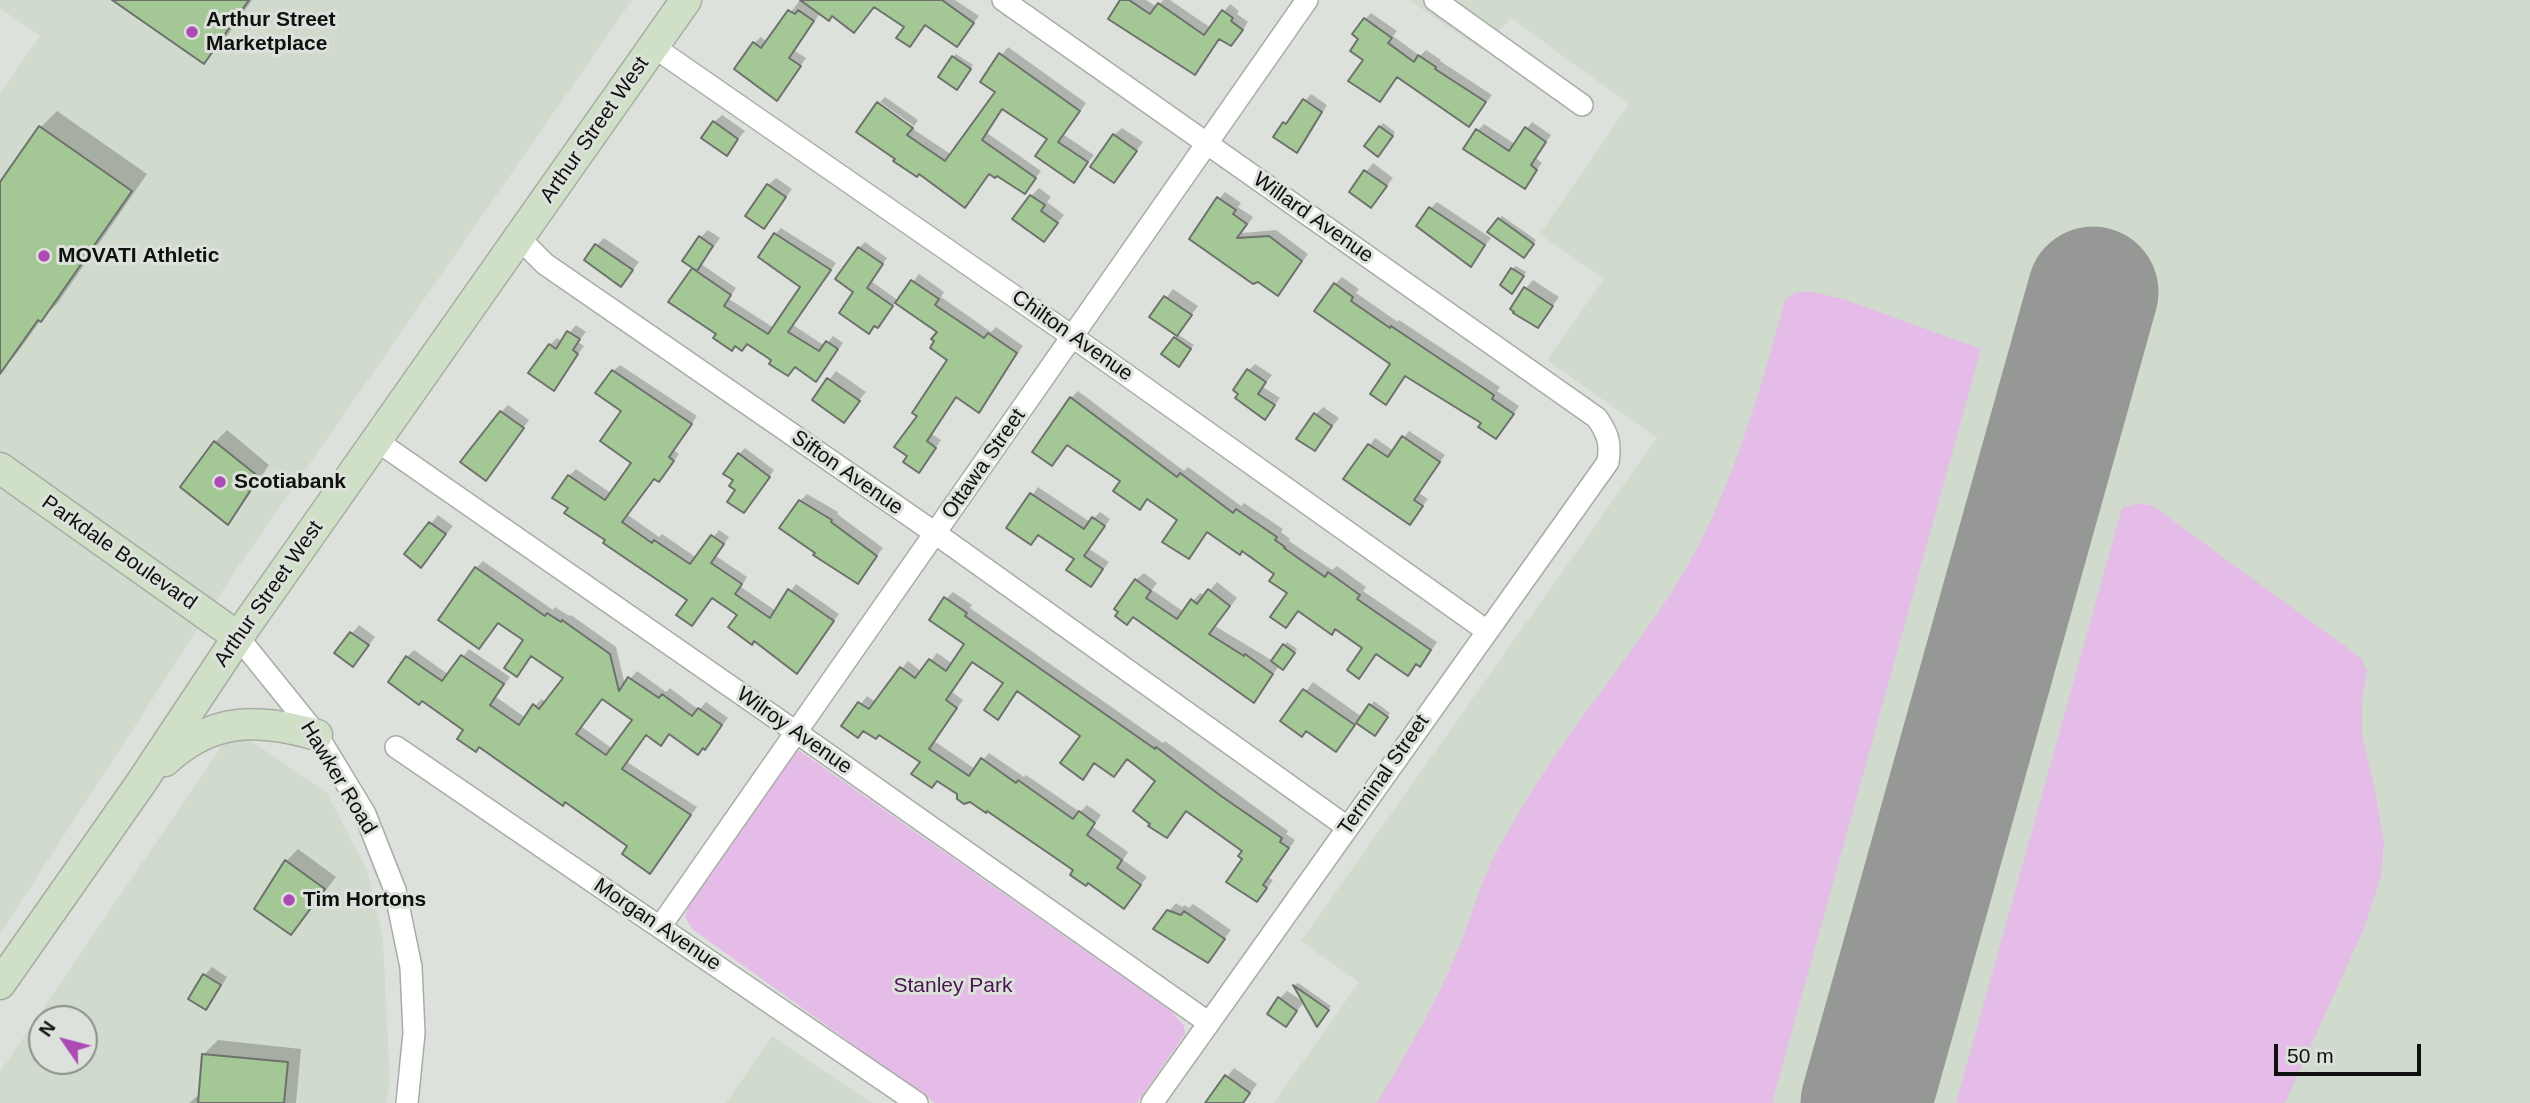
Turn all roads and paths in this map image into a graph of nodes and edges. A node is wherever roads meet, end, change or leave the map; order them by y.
1 (686, 0) edge
2 (1003, 0) edge
3 (1307, 0) edge
4 (1434, 0) edge
5 (654, 47) junction
6 (1582, 105) dead end
7 (1207, 143) junction
8 (520, 239) junction
9 (1073, 337) junction
10 (377, 441) junction
11 (1611, 445) joint
12 (0, 468) edge
13 (935, 533) junction
14 (1487, 631) junction
15 (238, 637) junction
16 (796, 732) junction
17 (317, 735) junction
18 (396, 747) dead end
19 (141, 783) junction
20 (1347, 827) junction
21 (660, 927) junction
22 (0, 984) edge
23 (1209, 1023) junction
24 (407, 1103) edge
25 (917, 1103) edge
26 (1152, 1103) edge

1 - 5 main road, Arthur Street West
2 - 7 street, Willard Avenue
3 - 7 street, Ottawa Street
4 - 6 street
5 - 8 main road, Arthur Street West
5 - 9 street, Chilton Avenue
7 - 9 street, Ottawa Street
7 - 11 street, Willard Avenue
8 - 10 main road, Arthur Street West
8 - 13 street, Sifton Avenue
9 - 13 street, Ottawa Street
9 - 14 street, Chilton Avenue
10 - 15 main road, Arthur Street West
10 - 16 street, Wilroy Avenue
11 - 14 street, Terminal Street
12 - 15 main road, Parkdale Boulevard
13 - 16 street, Ottawa Street
13 - 20 street, Sifton Avenue
14 - 20 street, Terminal Street
15 - 17 street, Hawker Road
15 - 19 main road, Arthur Street West
16 - 21 street, Ottawa Street
16 - 23 street, Wilroy Avenue
17 - 19 main road
17 - 24 street, Hawker Road
18 - 21 street, Morgan Avenue
19 - 22 main road, Arthur Street West
20 - 23 street, Terminal Street
21 - 25 street, Morgan Avenue
23 - 26 street, Terminal Street

